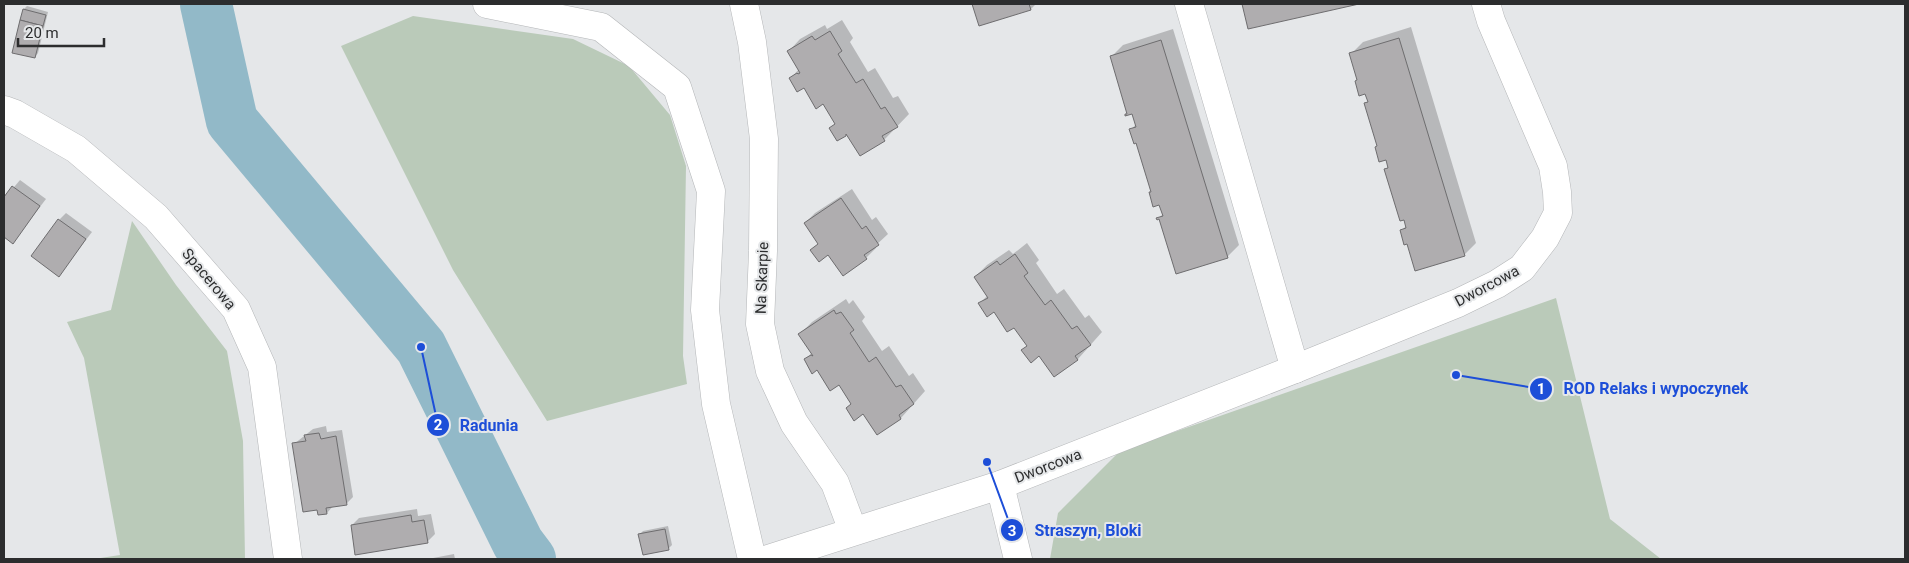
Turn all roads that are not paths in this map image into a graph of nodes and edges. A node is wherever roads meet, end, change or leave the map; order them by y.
1 (487, 4) edge
2 (744, 4) edge
3 (1188, 4) edge
4 (1486, 4) edge
5 (4, 110) edge
6 (1295, 369) junction
7 (1000, 485) junction
8 (854, 531) junction
9 (807, 554) edge
10 (288, 559) edge
11 (752, 559) edge
12 (768, 559) edge
13 (1018, 559) edge

1 - 11 street
2 - 8 street, Na Skarpie
3 - 6 street
4 - 6 street, Dworcowa
5 - 10 street, Spacerowa
6 - 7 street, Dworcowa
7 - 8 street, Dworcowa
7 - 13 street
8 - 9 street, Dworcowa
9 - 12 street, Dworcowa

